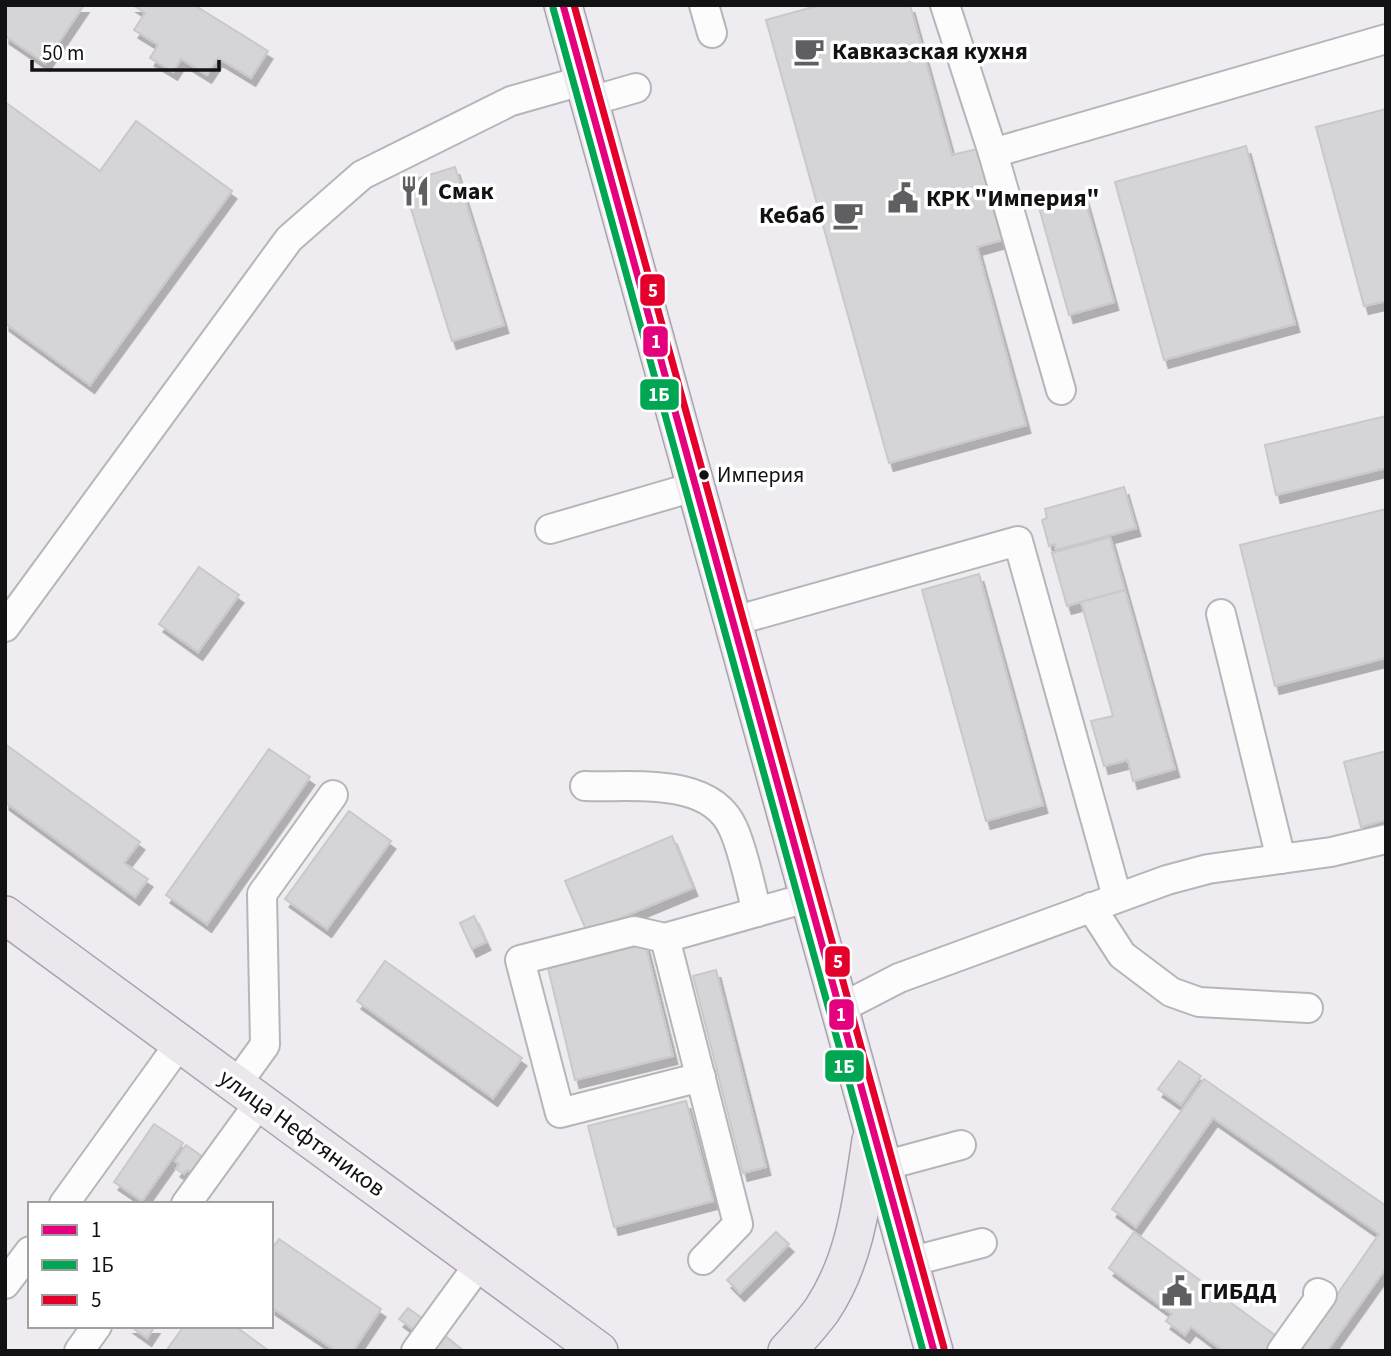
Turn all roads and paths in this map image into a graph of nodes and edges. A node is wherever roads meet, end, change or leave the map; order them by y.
1 (546, 5) edge
2 (563, 5) edge
3 (704, 5) edge
4 (945, 5) edge
5 (712, 33) dead end
6 (1386, 38) edge
7 (575, 45) junction
8 (636, 88) dead end
9 (588, 90) junction
10 (993, 153) junction
11 (1061, 390) dead end
12 (697, 486) junction
13 (550, 529) dead end
14 (1221, 614) dead end
15 (734, 621) junction
16 (5, 627) edge
17 (585, 786) dead end
18 (333, 795) dead end
19 (1386, 839) edge
20 (1281, 859) junction
21 (810, 897) junction
22 (1104, 902) junction
23 (757, 912) junction
24 (5, 915) edge
25 (665, 938) junction
26 (841, 1008) junction
27 (1308, 1008) dead end
28 (180, 1043) junction
29 (701, 1077) junction
30 (248, 1093) junction
31 (873, 1125) junction
32 (961, 1145) dead end
33 (883, 1166) junction
34 (65, 1202) edge
35 (187, 1202) edge
36 (982, 1243) dead end
37 (28, 1254) edge
38 (703, 1261) dead end
39 (909, 1262) junction
40 (480, 1263) junction
41 (5, 1284) edge
42 (1318, 1293) dead end
43 (96, 1328) edge
44 (79, 1351) edge
45 (415, 1351) edge
46 (599, 1351) edge
47 (787, 1351) edge
48 (933, 1351) edge
49 (1282, 1351) edge

1 - 7 lane
2 - 7 main road
3 - 5 lane
4 - 10 lane
6 - 10 lane
7 - 9 main road
8 - 9 lane
9 - 12 main road
9 - 16 lane
10 - 11 lane
12 - 13 lane
12 - 15 main road
14 - 20 lane
15 - 21 main road
15 - 22 lane
17 - 23 lane
18 - 30 lane
19 - 20 lane
20 - 22 lane
21 - 23 lane
21 - 26 main road
22 - 26 lane
22 - 27 lane
23 - 25 lane
24 - 28 main road, улица Нефтяников
25 - 29 lane
25 - 29 lane
26 - 31 main road
28 - 30 main road, улица Нефтяников
28 - 34 lane
29 - 38 lane
30 - 35 lane
30 - 40 main road, улица Нефтяников
31 - 33 main road
31 - 47 main road
32 - 33 lane
33 - 39 main road
36 - 39 lane
37 - 41 lane
39 - 48 main road
40 - 45 lane
40 - 46 main road, улица Нефтяников
42 - 49 lane
43 - 44 lane

